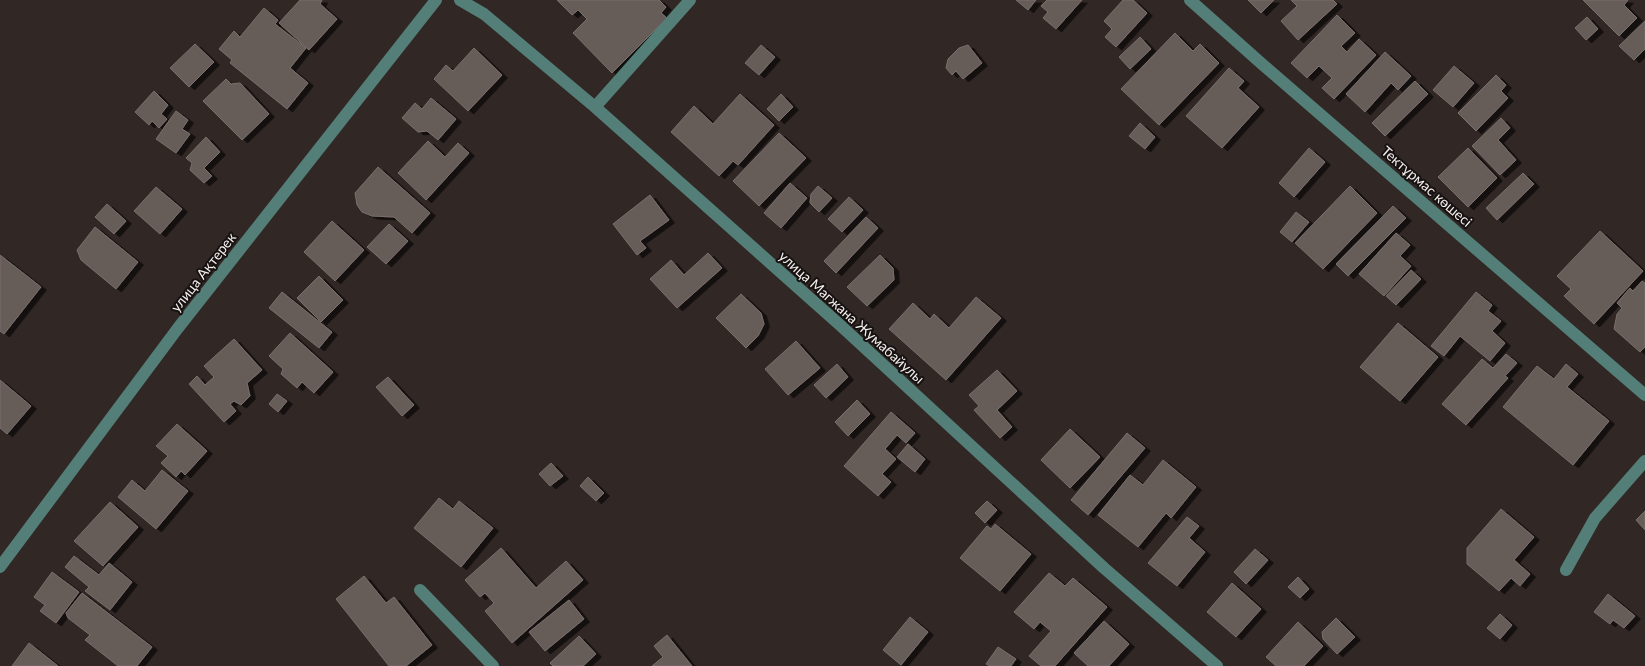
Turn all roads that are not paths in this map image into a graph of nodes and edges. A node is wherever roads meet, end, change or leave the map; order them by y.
1 (436, 0) edge
2 (460, 0) edge
3 (690, 0) edge
4 (1190, 0) edge
5 (595, 107) junction
6 (1645, 395) edge
7 (1645, 461) edge
8 (0, 567) edge
9 (1566, 570) dead end
10 (420, 590) dead end
11 (493, 666) edge
12 (1218, 666) edge

1 - 8 street, улица Ақтерек
2 - 5 street, улица Магжана Жумабайулы
3 - 5 street
4 - 6 street, Тектұрмас көшесі
5 - 12 street, улица Магжана Жумабайулы
7 - 9 street
10 - 11 street

